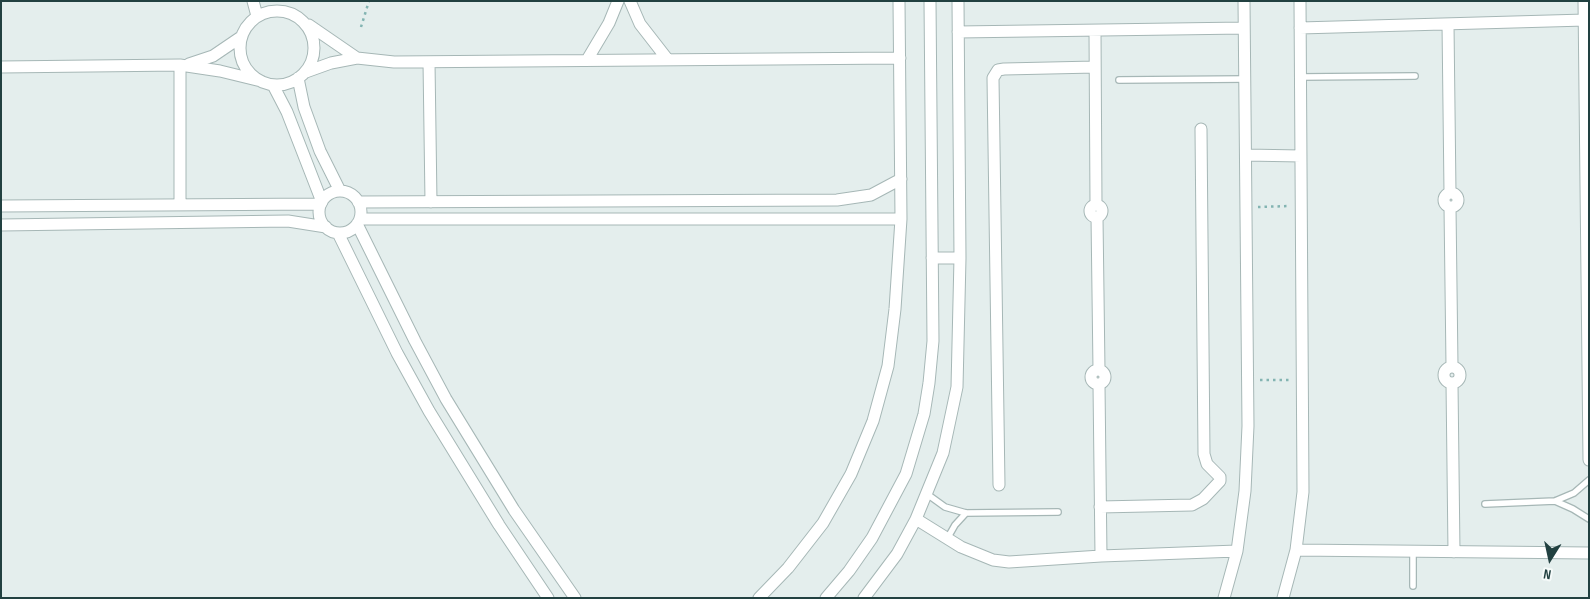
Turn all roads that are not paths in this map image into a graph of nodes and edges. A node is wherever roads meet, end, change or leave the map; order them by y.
1 (253, 1) edge
2 (283, 1) edge
3 (618, 1) edge
4 (630, 1) edge
5 (899, 1) edge
6 (930, 1) edge
7 (958, 1) edge
8 (1244, 1) edge
9 (1300, 1) edge
10 (1584, 1) edge
11 (288, 12) junction
12 (257, 16) junction
13 (301, 20) junction
14 (1584, 20) junction
15 (1448, 24) junction
16 (1244, 28) junction
17 (1300, 28) junction
18 (1094, 30) junction
19 (958, 32) junction
20 (241, 37) junction
21 (357, 58) junction
22 (900, 58) junction
23 (587, 60) junction
24 (668, 60) junction
25 (429, 62) junction
26 (180, 65) junction
27 (1, 67) edge
28 (1095, 68) junction
29 (302, 75) junction
30 (1415, 76) dead end
31 (1300, 77) junction
32 (1245, 79) junction
33 (1120, 80) dead end
34 (261, 81) junction
35 (273, 85) junction
36 (1201, 129) dead end
37 (1246, 155) junction
38 (1301, 156) junction
39 (901, 179) junction
40 (340, 191) junction
41 (358, 202) junction
42 (432, 202) junction
43 (321, 203) junction
44 (180, 204) junction
45 (1, 206) edge
46 (901, 219) junction
47 (358, 222) junction
48 (1, 225) edge
49 (326, 227) junction
50 (338, 232) junction
51 (932, 258) junction
52 (960, 258) junction
53 (1589, 460) edge
54 (1589, 480) edge
55 (999, 485) dead end
56 (927, 494) junction
57 (1556, 501) junction
58 (1485, 504) dead end
59 (1100, 507) junction
60 (1058, 512) dead end
61 (966, 513) junction
62 (916, 519) junction
63 (1589, 519) edge
64 (946, 539) junction
65 (1296, 550) junction
66 (1237, 551) junction
67 (1413, 551) junction
68 (1454, 552) junction
69 (1589, 553) edge
70 (1101, 556) junction
71 (1413, 586) dead end
72 (548, 598) edge
73 (575, 598) edge
74 (759, 598) edge
75 (826, 598) edge
76 (864, 598) edge
77 (1224, 598) edge
78 (1283, 598) edge

1 - 12 street
2 - 11 street
3 - 23 street
4 - 24 street
5 - 22 street
6 - 51 street
7 - 19 street
8 - 16 street
9 - 17 street
10 - 14 street
11 - 12 street
11 - 13 street
12 - 20 street
13 - 21 street
13 - 29 street
14 - 15 street
14 - 53 street
15 - 17 street
15 - 68 street
16 - 18 street
16 - 32 street
17 - 31 street
18 - 19 street
18 - 28 street
19 - 52 street
20 - 26 street
20 - 34 street
21 - 25 street
21 - 29 street
22 - 24 street
22 - 39 street
23 - 24 street
23 - 25 street
25 - 42 street
26 - 27 street
26 - 34 street
26 - 44 street
28 - 55 street
28 - 59 street
29 - 35 street
29 - 40 street
30 - 31 lane
31 - 38 street
32 - 33 lane
32 - 37 street
34 - 35 street
35 - 43 street
36 - 59 street
37 - 38 street
37 - 66 street
38 - 65 street
39 - 42 street
39 - 46 street
40 - 41 street
40 - 43 street
41 - 42 street
41 - 47 street
43 - 44 street
43 - 49 street
44 - 45 street
46 - 47 street
46 - 74 street
47 - 50 street
47 - 73 street
48 - 49 street
49 - 50 street
50 - 72 street
51 - 52 street
51 - 75 street
52 - 56 street
54 - 57 lane
56 - 61 lane
56 - 62 street
57 - 58 lane
57 - 63 lane
59 - 70 street
60 - 61 lane
61 - 64 lane
62 - 64 street
62 - 76 street
64 - 70 street
65 - 67 street
65 - 78 street
66 - 70 street
66 - 77 street
67 - 68 street
67 - 71 lane
68 - 69 street

